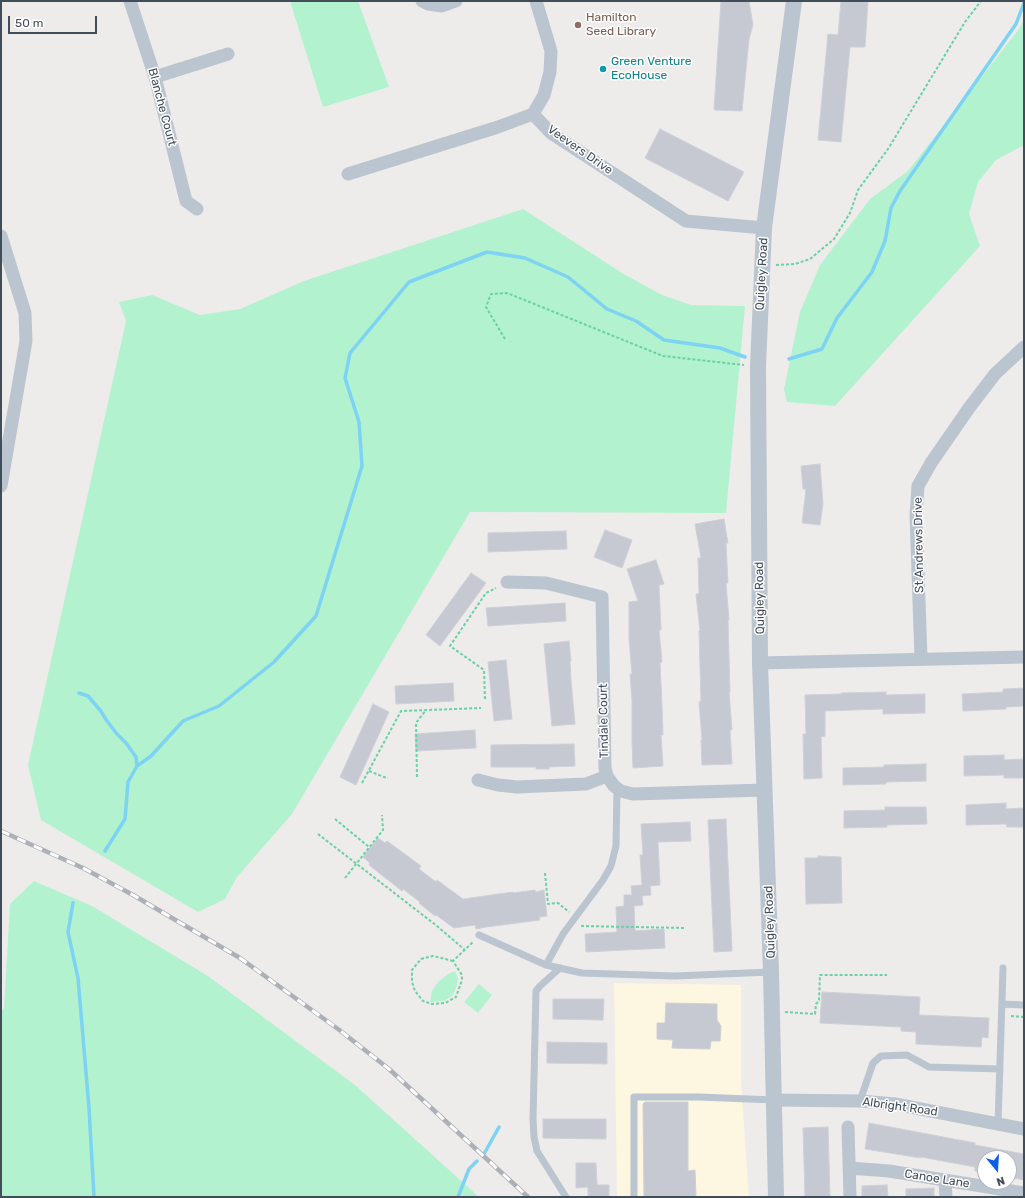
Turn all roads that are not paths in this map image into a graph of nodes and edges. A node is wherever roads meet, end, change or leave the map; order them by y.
1 (130, 1) edge
2 (422, 1) edge
3 (456, 1) edge
4 (536, 1) edge
5 (794, 1) edge
6 (228, 54) dead end
7 (155, 77) junction
8 (534, 114) junction
9 (348, 174) dead end
10 (197, 209) dead end
11 (764, 228) junction
12 (1, 236) edge
13 (1024, 346) edge
14 (1, 486) edge
15 (507, 582) road end
16 (1024, 657) edge
17 (921, 659) junction
18 (760, 663) junction
19 (607, 776) junction
20 (478, 780) dead end
21 (618, 789) junction
22 (765, 790) junction
23 (479, 935) road end
24 (546, 965) junction
25 (560, 968) junction
26 (1003, 968) dead end
27 (771, 972) junction
28 (1002, 1004) junction
29 (1024, 1005) edge
30 (1000, 1069) junction
31 (774, 1100) junction
32 (860, 1101) junction
33 (998, 1124) junction
34 (848, 1127) dead end
35 (1024, 1129) edge
36 (849, 1168) junction
37 (946, 1180) junction
38 (1024, 1193) edge
39 (566, 1197) edge
40 (634, 1197) edge
41 (776, 1197) edge
42 (850, 1197) edge
43 (946, 1197) edge

1 - 7 street, Blanche Court
2 - 3 street
4 - 8 street
5 - 11 street, Quigley Road
6 - 7 street
7 - 10 street, Blanche Court
8 - 9 street
8 - 11 street, Veevers Drive
11 - 18 street, Quigley Road
12 - 14 street
13 - 17 street, St Andrews Drive
15 - 19 street, Tindale Court
16 - 17 street
17 - 18 street
18 - 22 street, Quigley Road
19 - 20 street
19 - 21 street, Tindale Court
21 - 22 street
21 - 24 lane
22 - 27 street, Quigley Road
23 - 24 lane
24 - 25 lane
25 - 27 lane
25 - 39 lane
26 - 28 lane
27 - 31 street, Quigley Road
28 - 29 lane
28 - 30 lane
30 - 32 lane
30 - 33 lane
31 - 32 street, Albright Road
31 - 40 lane
31 - 41 street, Quigley Road
32 - 33 street, Albright Road
33 - 35 street, Albright Road
34 - 36 street
36 - 37 street, Canoe Lane
36 - 42 street
37 - 38 street, Canoe Lane
37 - 43 street

